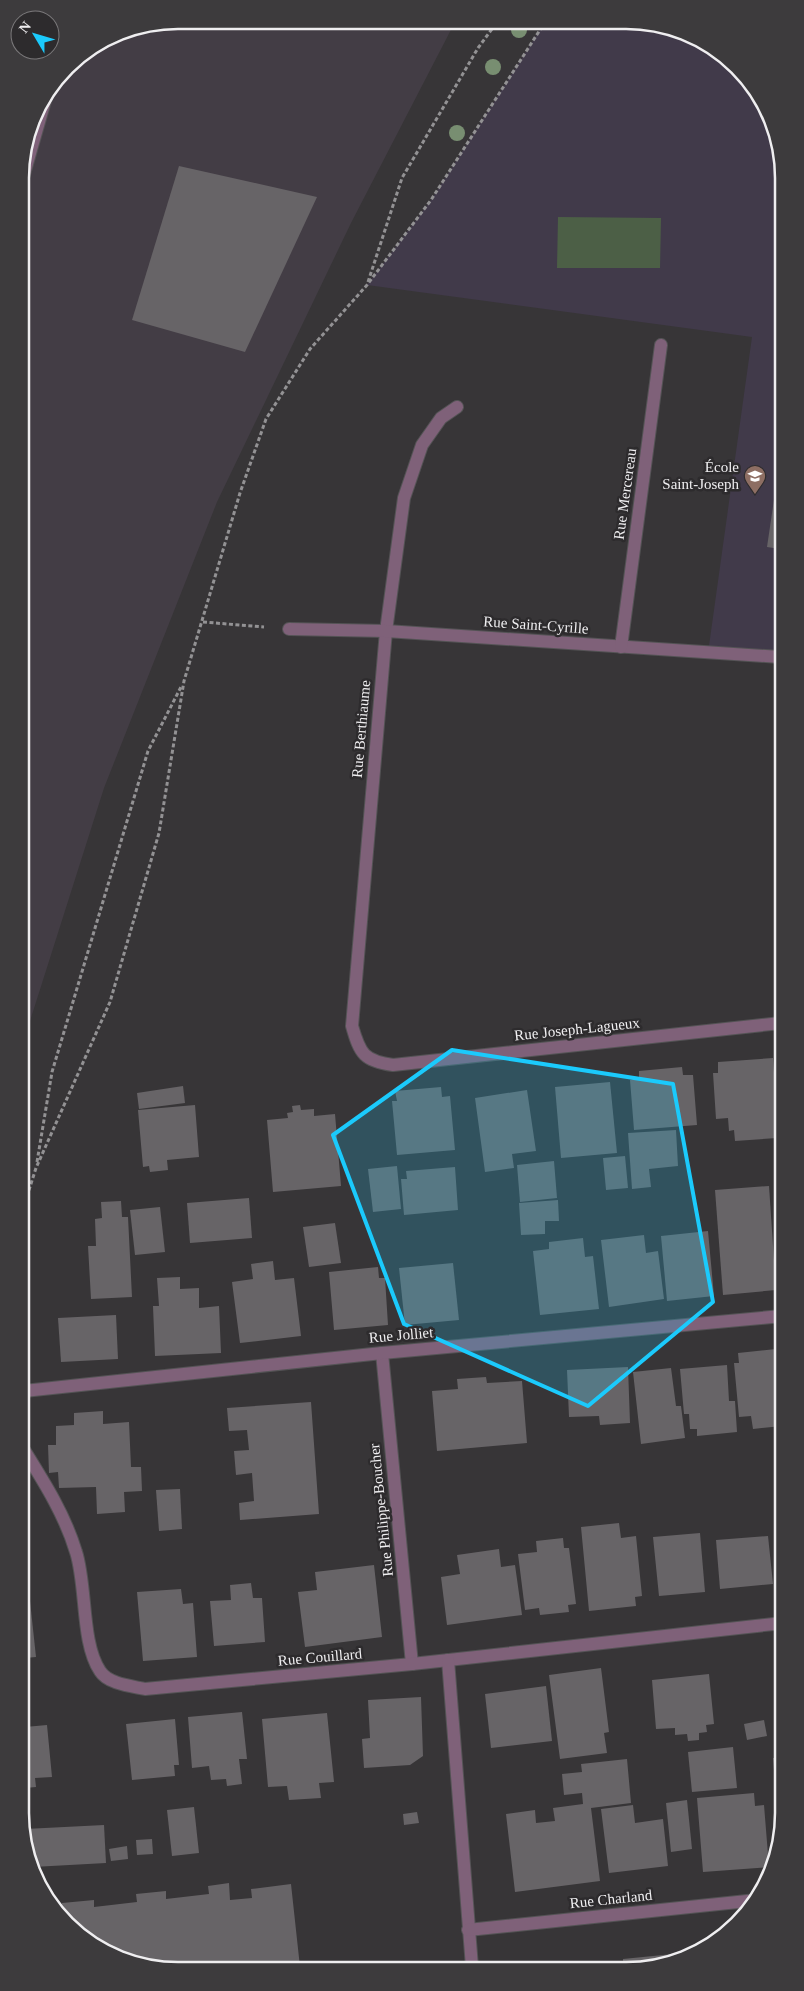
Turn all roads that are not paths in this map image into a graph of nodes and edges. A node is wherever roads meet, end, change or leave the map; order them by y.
1 (40, 122) edge
2 (33, 145) edge
3 (661, 345) dead end
4 (457, 407) dead end
5 (289, 629) road end
6 (386, 631) junction
7 (621, 647) junction
8 (775, 657) edge
9 (775, 1024) edge
10 (376, 1063) joint
11 (775, 1317) edge
12 (382, 1353) junction
13 (29, 1390) edge
14 (29, 1458) edge
15 (775, 1624) edge
16 (448, 1660) junction
17 (412, 1664) junction
18 (746, 1901) edge
19 (468, 1930) junction
20 (472, 1962) edge

1 - 2 street
3 - 7 street, Rue Mercereau
4 - 6 street, Rue Berthiaume
5 - 6 street, Rue Saint-Cyrille
6 - 7 street, Rue Saint-Cyrille
6 - 10 street, Rue Berthiaume
7 - 8 street, Rue Saint-Cyrille
9 - 10 street, Rue Joseph-Lagueux
11 - 12 street, Rue Jolliet
12 - 13 street, Rue Jolliet
12 - 17 street, Rue Philippe-Boucher
14 - 17 street, Rue Couillard
15 - 16 street, Rue Couillard
16 - 17 street, Rue Couillard
16 - 19 street
18 - 19 street, Rue Charland
19 - 20 street

